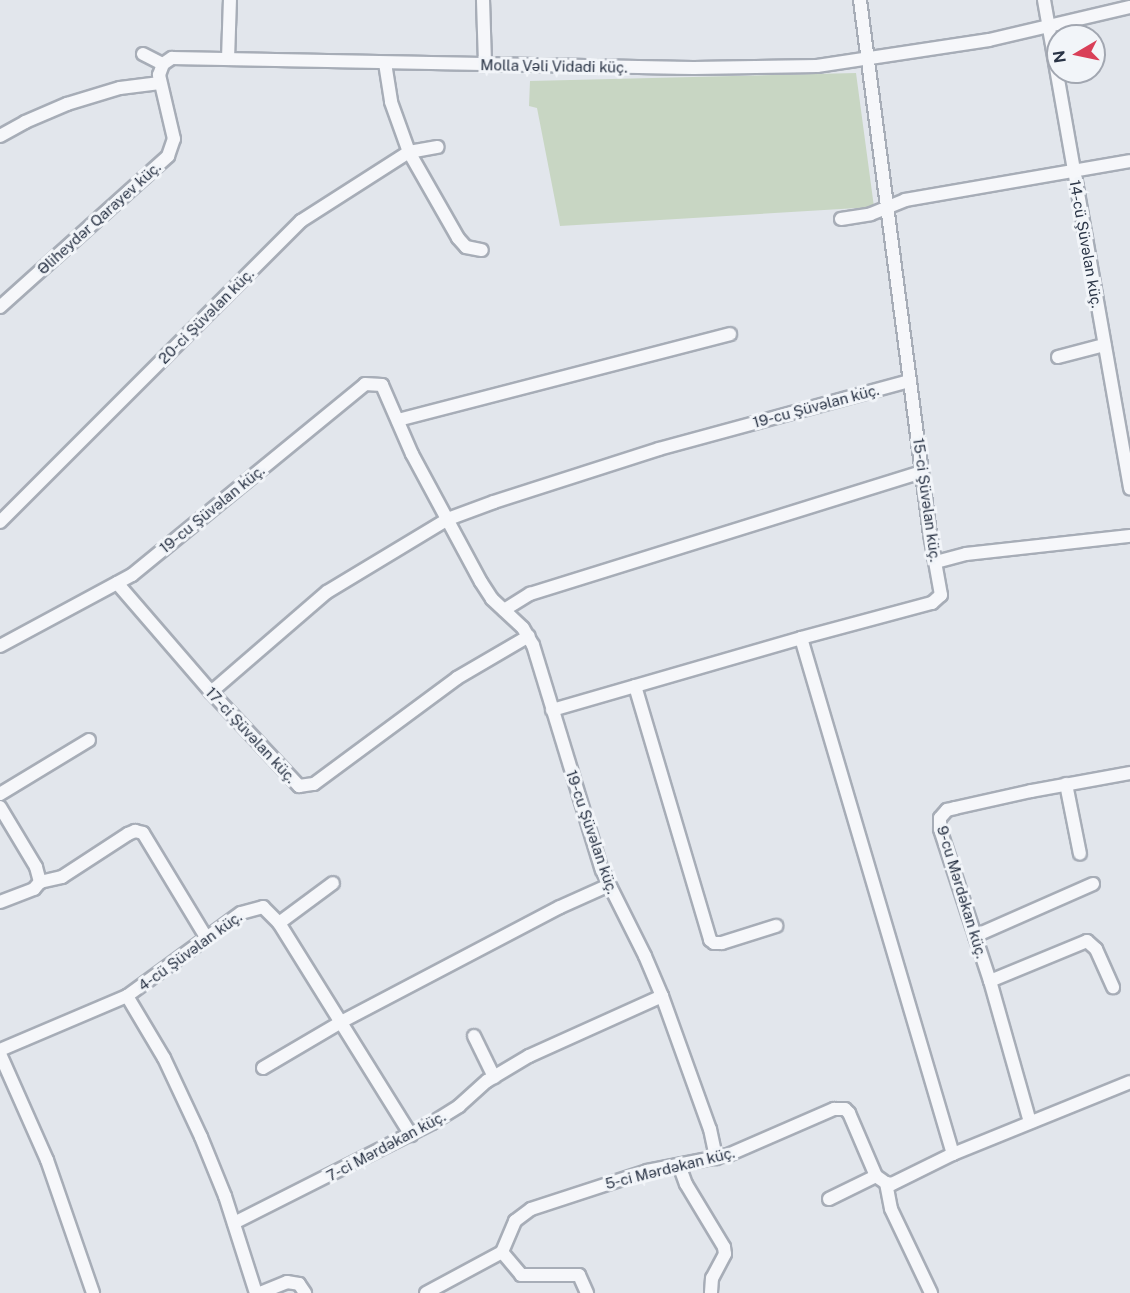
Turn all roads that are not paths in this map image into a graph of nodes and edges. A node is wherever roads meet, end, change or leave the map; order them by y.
1 (230, 0) edge
2 (483, 0) edge
3 (860, 0) edge
4 (1044, 0) edge
5 (1130, 7) edge
6 (1049, 24) edge
7 (1058, 24) edge
8 (1046, 27) edge
9 (143, 54) dead end
10 (228, 59) junction
11 (867, 60) junction
12 (385, 63) junction
13 (163, 64) junction
14 (485, 65) junction
15 (160, 83) junction
16 (1059, 84) edge
17 (0, 136) edge
18 (438, 147) dead end
19 (409, 152) junction
20 (1130, 161) edge
21 (1073, 171) junction
22 (886, 207) junction
23 (841, 219) dead end
24 (482, 250) dead end
25 (0, 307) edge
26 (730, 334) dead end
27 (1104, 345) junction
28 (1058, 357) dead end
29 (910, 381) junction
30 (398, 420) junction
31 (922, 472) junction
32 (1130, 488) edge
33 (448, 519) junction
34 (0, 522) edge
35 (1130, 536) edge
36 (936, 562) junction
37 (117, 583) junction
38 (504, 610) junction
39 (529, 636) junction
40 (801, 638) junction
41 (0, 646) edge
42 (635, 686) junction
43 (212, 692) junction
44 (552, 710) junction
45 (88, 740) dead end
46 (1130, 773) edge
47 (1066, 784) junction
48 (0, 794) edge
49 (0, 807) edge
50 (1080, 854) dead end
51 (40, 882) junction
52 (333, 883) dead end
53 (1093, 884) dead end
54 (609, 885) junction
55 (0, 902) edge
56 (279, 923) junction
57 (776, 926) dead end
58 (975, 936) junction
59 (206, 937) junction
60 (990, 981) junction
61 (1113, 987) dead end
62 (127, 996) junction
63 (662, 996) junction
64 (341, 1022) junction
65 (474, 1036) dead end
66 (0, 1052) edge
67 (263, 1068) dead end
68 (494, 1077) junction
69 (1130, 1082) edge
70 (1030, 1122) junction
71 (411, 1135) junction
72 (953, 1154) junction
73 (716, 1158) junction
74 (679, 1165) junction
75 (881, 1180) junction
76 (829, 1200) dead end
77 (234, 1223) junction
78 (502, 1252) junction
79 (93, 1293) edge
80 (258, 1293) edge
81 (305, 1293) edge
82 (426, 1293) edge
83 (587, 1293) edge
84 (711, 1293) edge
85 (931, 1293) edge

1 - 10 street
2 - 14 street
3 - 11 street, 15-ci Şüvəlan küç.
4 - 6 street, 14-cü Şüvəlan küç.
5 - 7 street, Molla Vəli Vidadi küç.
8 - 11 street, Molla Vəli Vidadi küç.
9 - 13 street
10 - 12 street, Molla Vəli Vidadi küç.
10 - 13 street, Molla Vəli Vidadi küç.
11 - 14 street, Molla Vəli Vidadi küç.
11 - 22 street, 15-ci Şüvəlan küç.
12 - 14 street, Molla Vəli Vidadi küç.
12 - 19 street
13 - 15 street
15 - 17 street
15 - 25 street, Əliheydər Qarayev küç.
16 - 21 street, 14-cü Şüvəlan küç.
18 - 19 street, 20-ci Şüvəlan küç.
19 - 24 street
19 - 34 street, 20-ci Şüvəlan küç.
20 - 21 street
21 - 22 street
21 - 27 street, 14-cü Şüvəlan küç.
22 - 23 street
22 - 29 street, 15-ci Şüvəlan küç.
26 - 30 street
27 - 28 street
27 - 32 street, 14-cü Şüvəlan küç.
29 - 31 street, 15-ci Şüvəlan küç.
29 - 33 street, 19-cu Şüvəlan küç.
30 - 33 street, 19-cu Şüvəlan küç.
30 - 37 street, 19-cu Şüvəlan küç.
31 - 36 street, 15-ci Şüvəlan küç.
31 - 38 street
33 - 38 street, 19-cu Şüvəlan küç.
33 - 43 street, 19-cu Şüvəlan küç.
35 - 36 street
36 - 40 street, 15-ci Şüvəlan küç.
37 - 41 street, 19-cu Şüvəlan küç.
37 - 43 street, 17-ci Şüvəlan küç.
38 - 39 street, 19-cu Şüvəlan küç.
39 - 43 street, 17-ci Şüvəlan küç.
39 - 44 street, 19-cu Şüvəlan küç.
40 - 42 street, 15-ci Şüvəlan küç.
40 - 72 street
42 - 44 street, 15-ci Şüvəlan küç.
42 - 57 street
44 - 54 street, 19-cu Şüvəlan küç.
45 - 48 street
46 - 47 street, 9-cu Mərdəkan küç.
47 - 50 street
47 - 58 street, 9-cu Mərdəkan küç.
49 - 51 street
51 - 55 street
51 - 59 street
52 - 56 street
53 - 58 street
54 - 63 street, 19-cu Şüvəlan küç.
54 - 64 street
56 - 59 street, 4-cü Şüvəlan küç.
56 - 64 street, 4-cü Şüvəlan küç.
58 - 60 street, 9-cu Mərdəkan küç.
59 - 62 street, 4-cü Şüvəlan küç.
60 - 61 street
60 - 70 street, 9-cu Mərdəkan küç.
62 - 66 street, 4-cü Şüvəlan küç.
62 - 77 street
63 - 68 street, 7-ci Mərdəkan küç.
63 - 73 street, 19-cu Şüvəlan küç.
64 - 67 street
64 - 71 street, 4-cü Şüvəlan küç.
65 - 68 street
66 - 79 street
68 - 71 street, 7-ci Mərdəkan küç.
69 - 70 street
70 - 72 street
71 - 77 street, 7-ci Mərdəkan küç.
72 - 75 street
73 - 74 street, 5-ci Mərdəkan küç.
73 - 75 street, 5-ci Mərdəkan küç.
74 - 78 street, 5-ci Mərdəkan küç.
74 - 84 street
75 - 76 street
75 - 85 street
77 - 80 street
78 - 82 street
78 - 83 street
80 - 81 street

